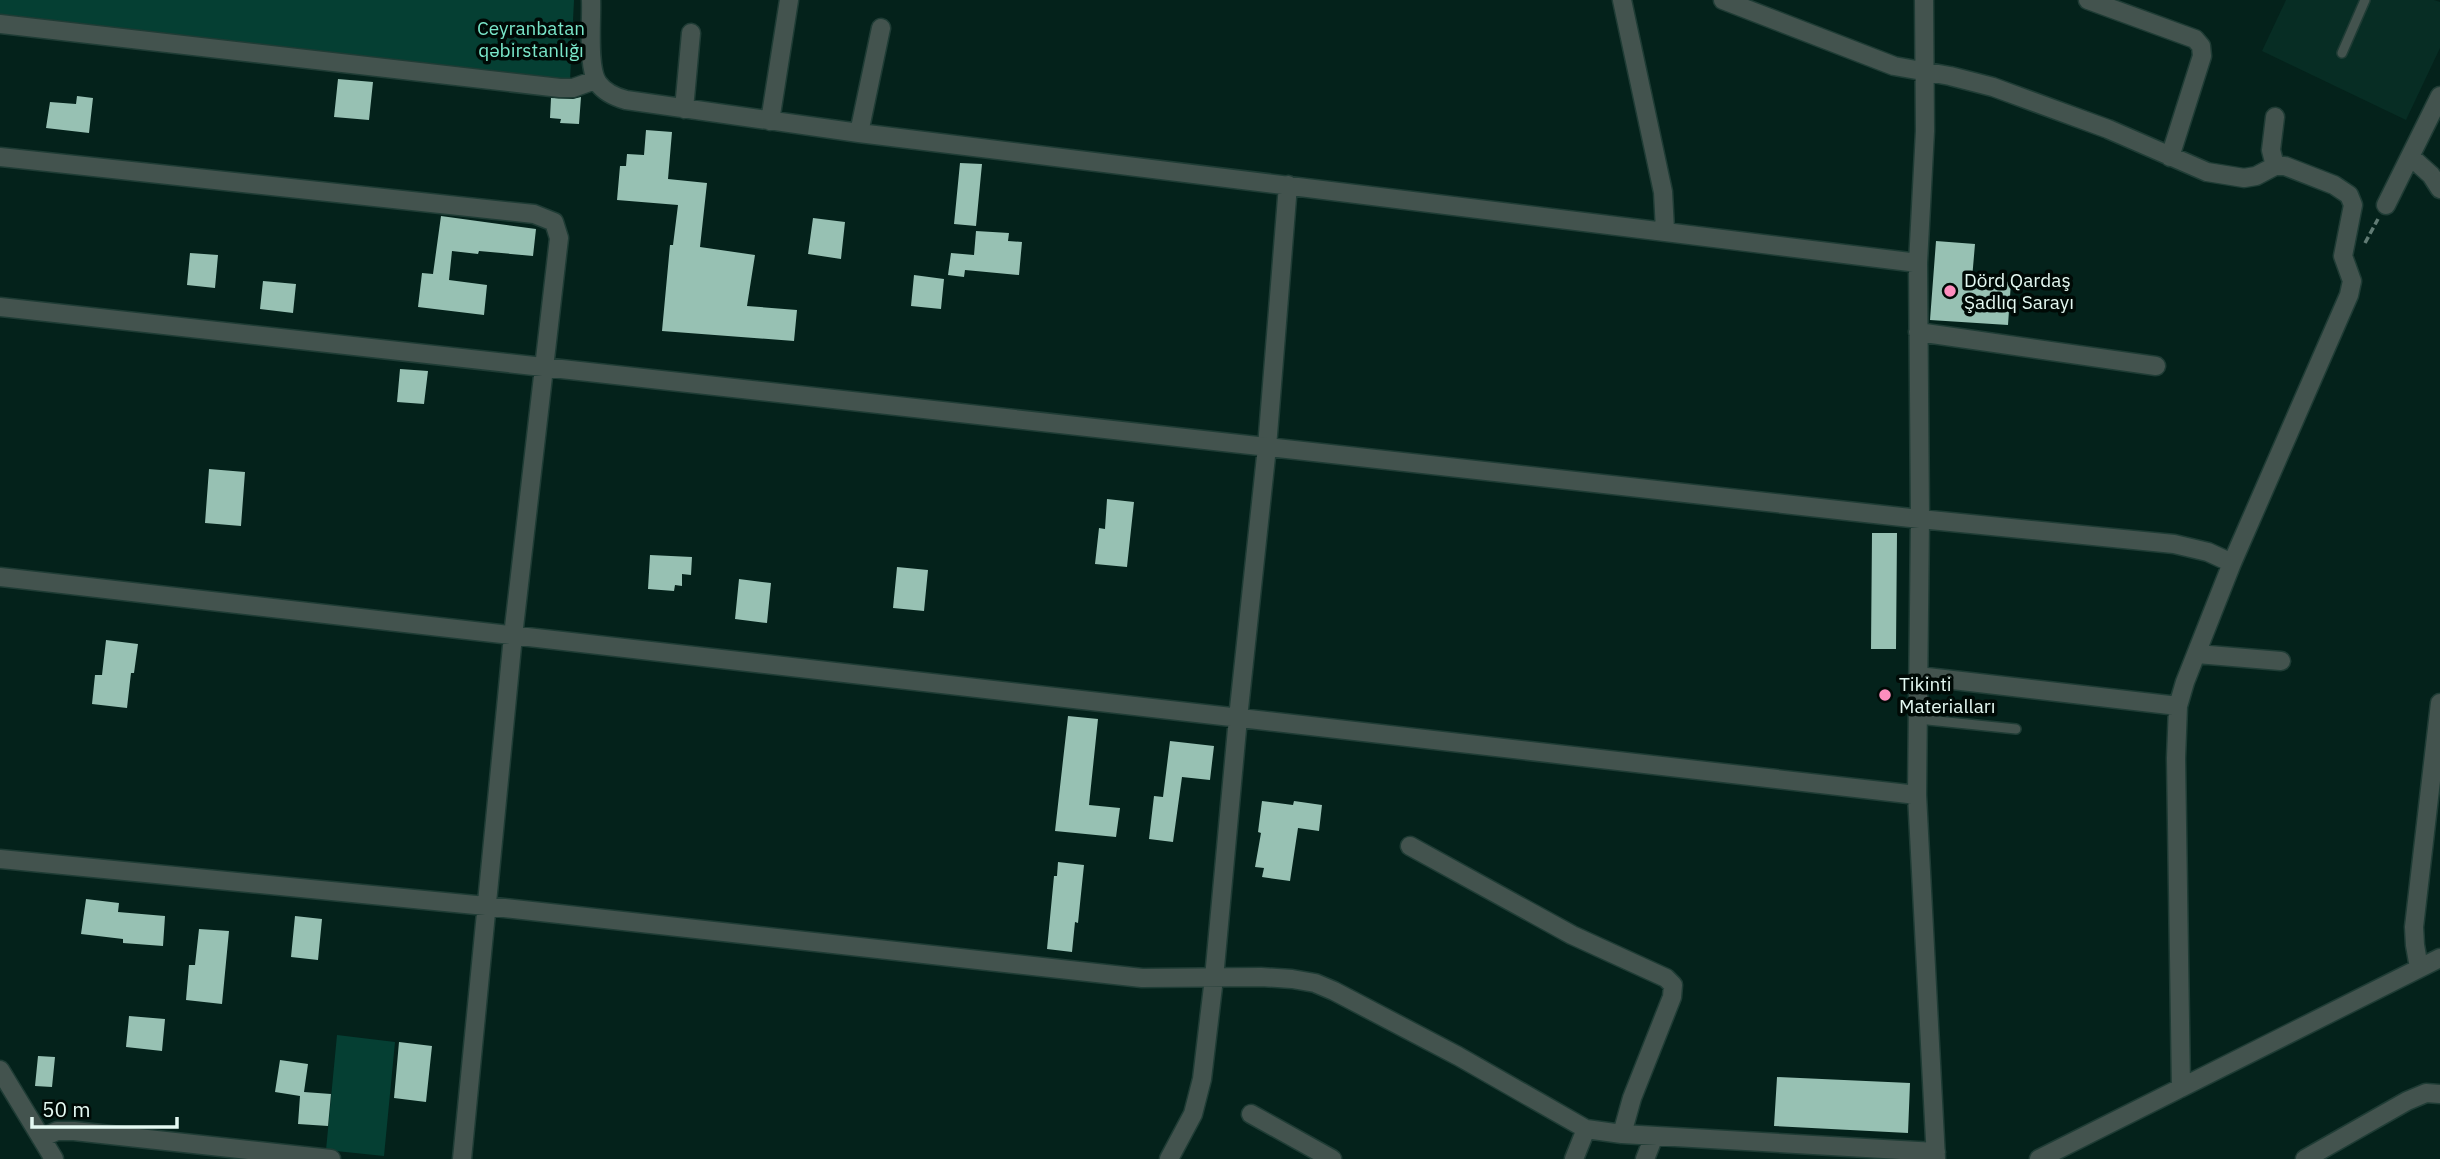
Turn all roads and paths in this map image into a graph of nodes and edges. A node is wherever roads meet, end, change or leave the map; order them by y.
1 (591, 0) edge
2 (789, 0) edge
3 (1622, 0) edge
4 (1723, 0) edge
5 (1924, 0) edge
6 (2088, 0) edge
7 (2365, 0) edge
8 (2117, 5) edge
9 (0, 24) edge
10 (881, 28) dead end
11 (691, 33) dead end
12 (2342, 53) dead end
13 (1926, 72) junction
14 (595, 80) junction
15 (2440, 96) edge
16 (684, 109) junction
17 (2275, 117) dead end
18 (770, 121) junction
19 (859, 133) junction
20 (0, 157) edge
21 (2170, 157) junction
22 (2411, 157) junction
23 (2276, 166) junction
24 (1288, 185) junction
25 (2440, 189) edge
26 (2386, 205) joint
27 (1665, 230) junction
28 (1918, 263) junction
29 (2349, 271) junction
30 (0, 307) edge
31 (1918, 332) junction
32 (2156, 366) dead end
33 (543, 367) junction
34 (1267, 447) junction
35 (1920, 519) junction
36 (2232, 562) junction
37 (0, 577) edge
38 (513, 636) junction
39 (2197, 654) junction
40 (2281, 661) dead end
41 (1918, 677) junction
42 (2440, 703) edge
43 (2178, 706) junction
44 (1238, 718) junction
45 (1917, 719) junction
46 (2016, 729) dead end
47 (1917, 795) junction
48 (1410, 846) dead end
49 (0, 859) edge
50 (486, 905) junction
51 (2440, 958) edge
52 (2419, 968) junction
53 (1214, 978) junction
54 (0, 1070) edge
55 (2181, 1088) junction
56 (2440, 1094) edge
57 (1251, 1114) dead end
58 (1586, 1129) junction
59 (1622, 1135) junction
60 (1654, 1136) junction
61 (41, 1138) junction
62 (1936, 1156) edge
63 (54, 1159) edge
64 (331, 1159) edge
65 (462, 1159) edge
66 (1169, 1159) edge
67 (1332, 1159) edge
68 (1574, 1159) edge
69 (1645, 1159) edge
70 (2039, 1159) edge
71 (2305, 1159) edge

1 - 14 street
2 - 18 street
3 - 27 street
4 - 13 street
5 - 13 street
6 - 8 street
7 - 12 lane
8 - 21 street
9 - 14 street
10 - 19 street
11 - 16 street
13 - 21 street
13 - 28 street
14 - 16 street
15 - 22 street
16 - 18 street
17 - 23 street
18 - 19 street
19 - 24 street
20 - 33 street
21 - 23 street
22 - 25 street
22 - 26 street
23 - 29 street
24 - 27 street
24 - 34 street
26 - 29 path
27 - 28 street
28 - 31 street
29 - 36 street
30 - 33 street
31 - 32 street
31 - 35 street
33 - 34 street
33 - 38 street
34 - 35 street
34 - 44 street
35 - 36 street
35 - 41 street
36 - 39 street
37 - 38 street
38 - 44 street
38 - 50 street
39 - 40 street
39 - 43 street
41 - 43 street
41 - 45 street
42 - 52 street
43 - 55 street
44 - 47 street
44 - 53 street
45 - 46 lane
45 - 47 street
47 - 62 street
48 - 59 street
49 - 50 street
50 - 53 street
50 - 65 street
51 - 52 street
52 - 55 street
53 - 58 street
53 - 66 street
54 - 61 street
55 - 70 street
56 - 71 street
57 - 67 street
58 - 59 street
58 - 68 street
59 - 60 street
60 - 62 street
60 - 69 street
61 - 63 street
61 - 64 street

